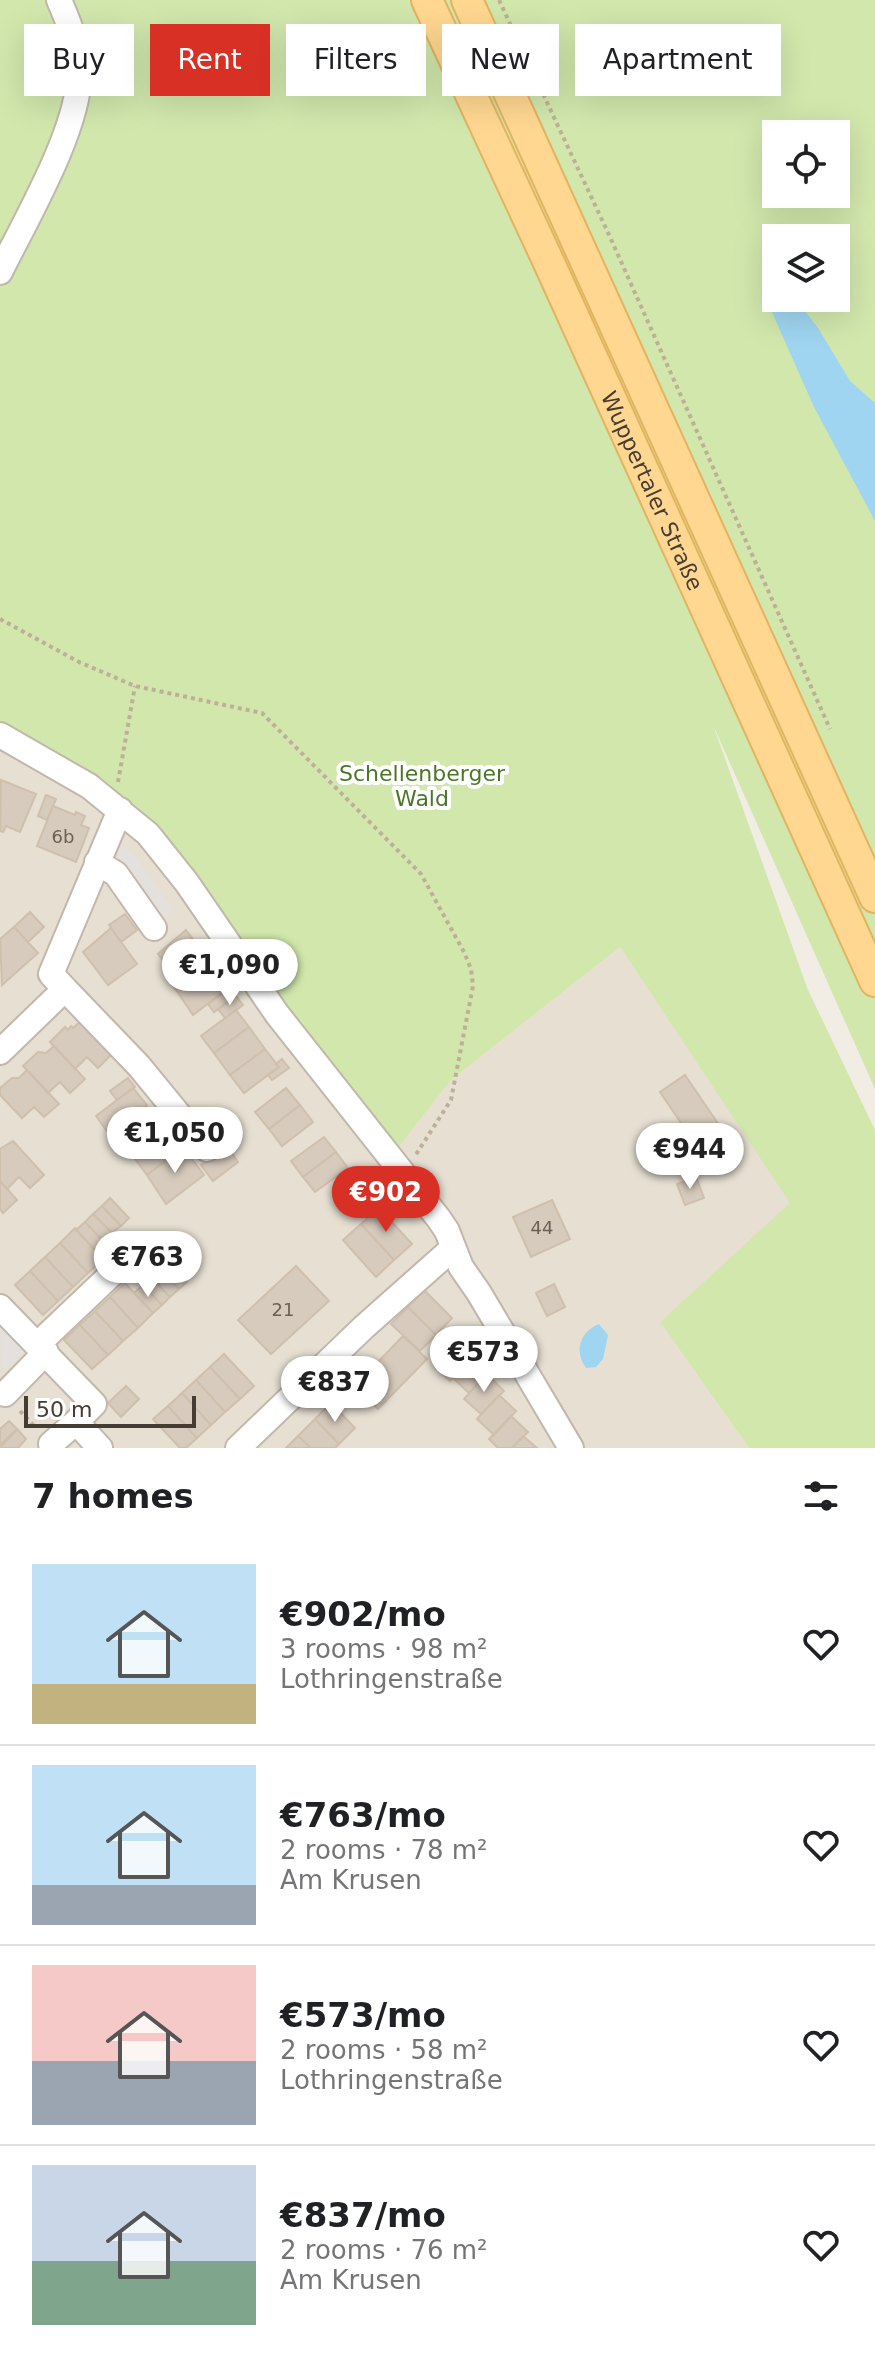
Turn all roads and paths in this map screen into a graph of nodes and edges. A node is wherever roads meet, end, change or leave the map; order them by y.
1 (59, 0) edge
2 (427, 0) edge
3 (467, 0) edge
4 (499, 0) edge
5 (0, 272) edge
6 (0, 619) edge
7 (135, 686) junction
8 (832, 732) dead end
9 (1, 737) edge
10 (120, 810) junction
11 (97, 862) junction
12 (875, 897) edge
13 (154, 928) dead end
14 (875, 981) edge
15 (65, 989) junction
16 (0, 1052) edge
17 (207, 1149) dead end
18 (403, 1174) junction
19 (453, 1248) junction
20 (137, 1250) dead end
21 (0, 1307) edge
22 (42, 1348) junction
23 (5, 1394) joint
24 (76, 1422) junction
25 (51, 1444) joint
26 (100, 1448) edge
27 (238, 1448) edge
28 (571, 1448) edge

1 - 5 street
2 - 14 main road, Wuppertaler Straße
3 - 12 main road, Wuppertaler Straße
4 - 8 path
6 - 7 path
7 - 10 path
7 - 18 path
9 - 10 street
10 - 11 street
10 - 18 street
11 - 13 street
11 - 15 street
15 - 16 street
15 - 17 street
18 - 19 street
19 - 27 street
19 - 28 street
20 - 22 street
21 - 22 street
22 - 23 street
22 - 24 street
23 - 25 path
24 - 25 street
24 - 26 street

